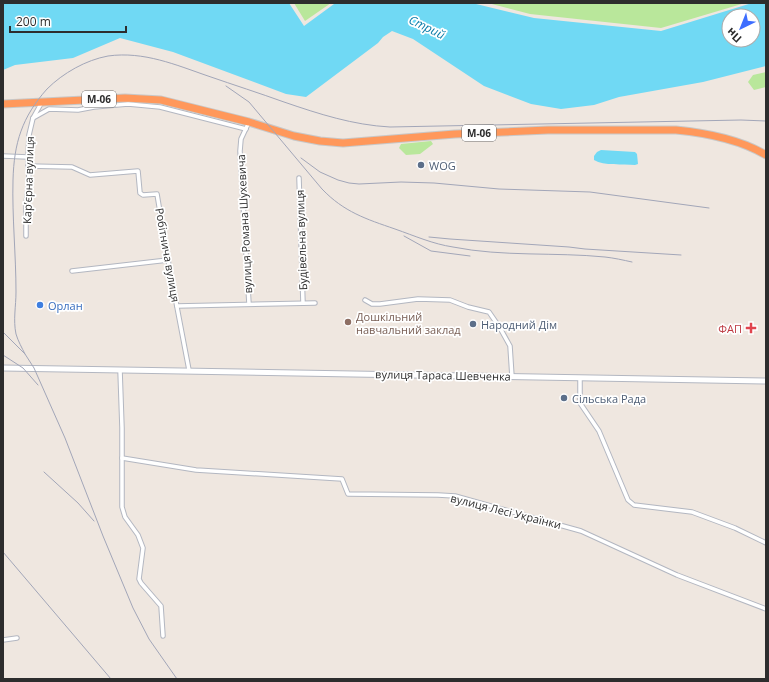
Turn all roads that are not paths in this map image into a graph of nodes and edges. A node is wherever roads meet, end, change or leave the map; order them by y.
1 (42, 102) junction
2 (3, 104) edge
3 (33, 118) junction
4 (248, 126) junction
5 (766, 155) edge
6 (3, 156) edge
7 (28, 156) junction
8 (28, 166) junction
9 (299, 178) dead end
10 (26, 236) dead end
11 (168, 260) junction
12 (72, 270) dead end
13 (365, 300) dead end
14 (303, 303) junction
15 (315, 303) dead end
16 (249, 304) junction
17 (177, 306) junction
18 (3, 368) edge
19 (120, 370) junction
20 (189, 370) junction
21 (512, 377) junction
22 (580, 378) junction
23 (766, 381) edge
24 (122, 458) junction
25 (766, 543) edge
26 (766, 609) edge
27 (163, 636) dead end
28 (17, 638) dead end
29 (3, 640) edge

1 - 2 highway, М-06
1 - 3 street, Карʼєрна вулиця
1 - 4 highway, М-06
3 - 4 street
3 - 7 street, Карʼєрна вулиця
4 - 5 highway, М-06
4 - 16 street, вулиця Романа Шухевича
6 - 7 street
7 - 8 street, Карʼєрна вулиця
8 - 10 street, Карʼєрна вулиця
8 - 11 street, Робітнича вулиця
9 - 14 street, Будівельна вулиця
11 - 12 street
11 - 17 street, Робітнича вулиця
13 - 21 street
14 - 15 street
14 - 16 street
16 - 17 street
17 - 20 street, Робітнича вулиця
18 - 19 street, вулиця Тараса Шевченка
19 - 20 street, вулиця Тараса Шевченка
19 - 24 street
20 - 21 street, вулиця Тараса Шевченка
21 - 22 street, вулиця Тараса Шевченка
22 - 23 street, вулиця Тараса Шевченка
22 - 25 street
24 - 26 street, вулиця Лесі Українки
24 - 27 street
28 - 29 street

